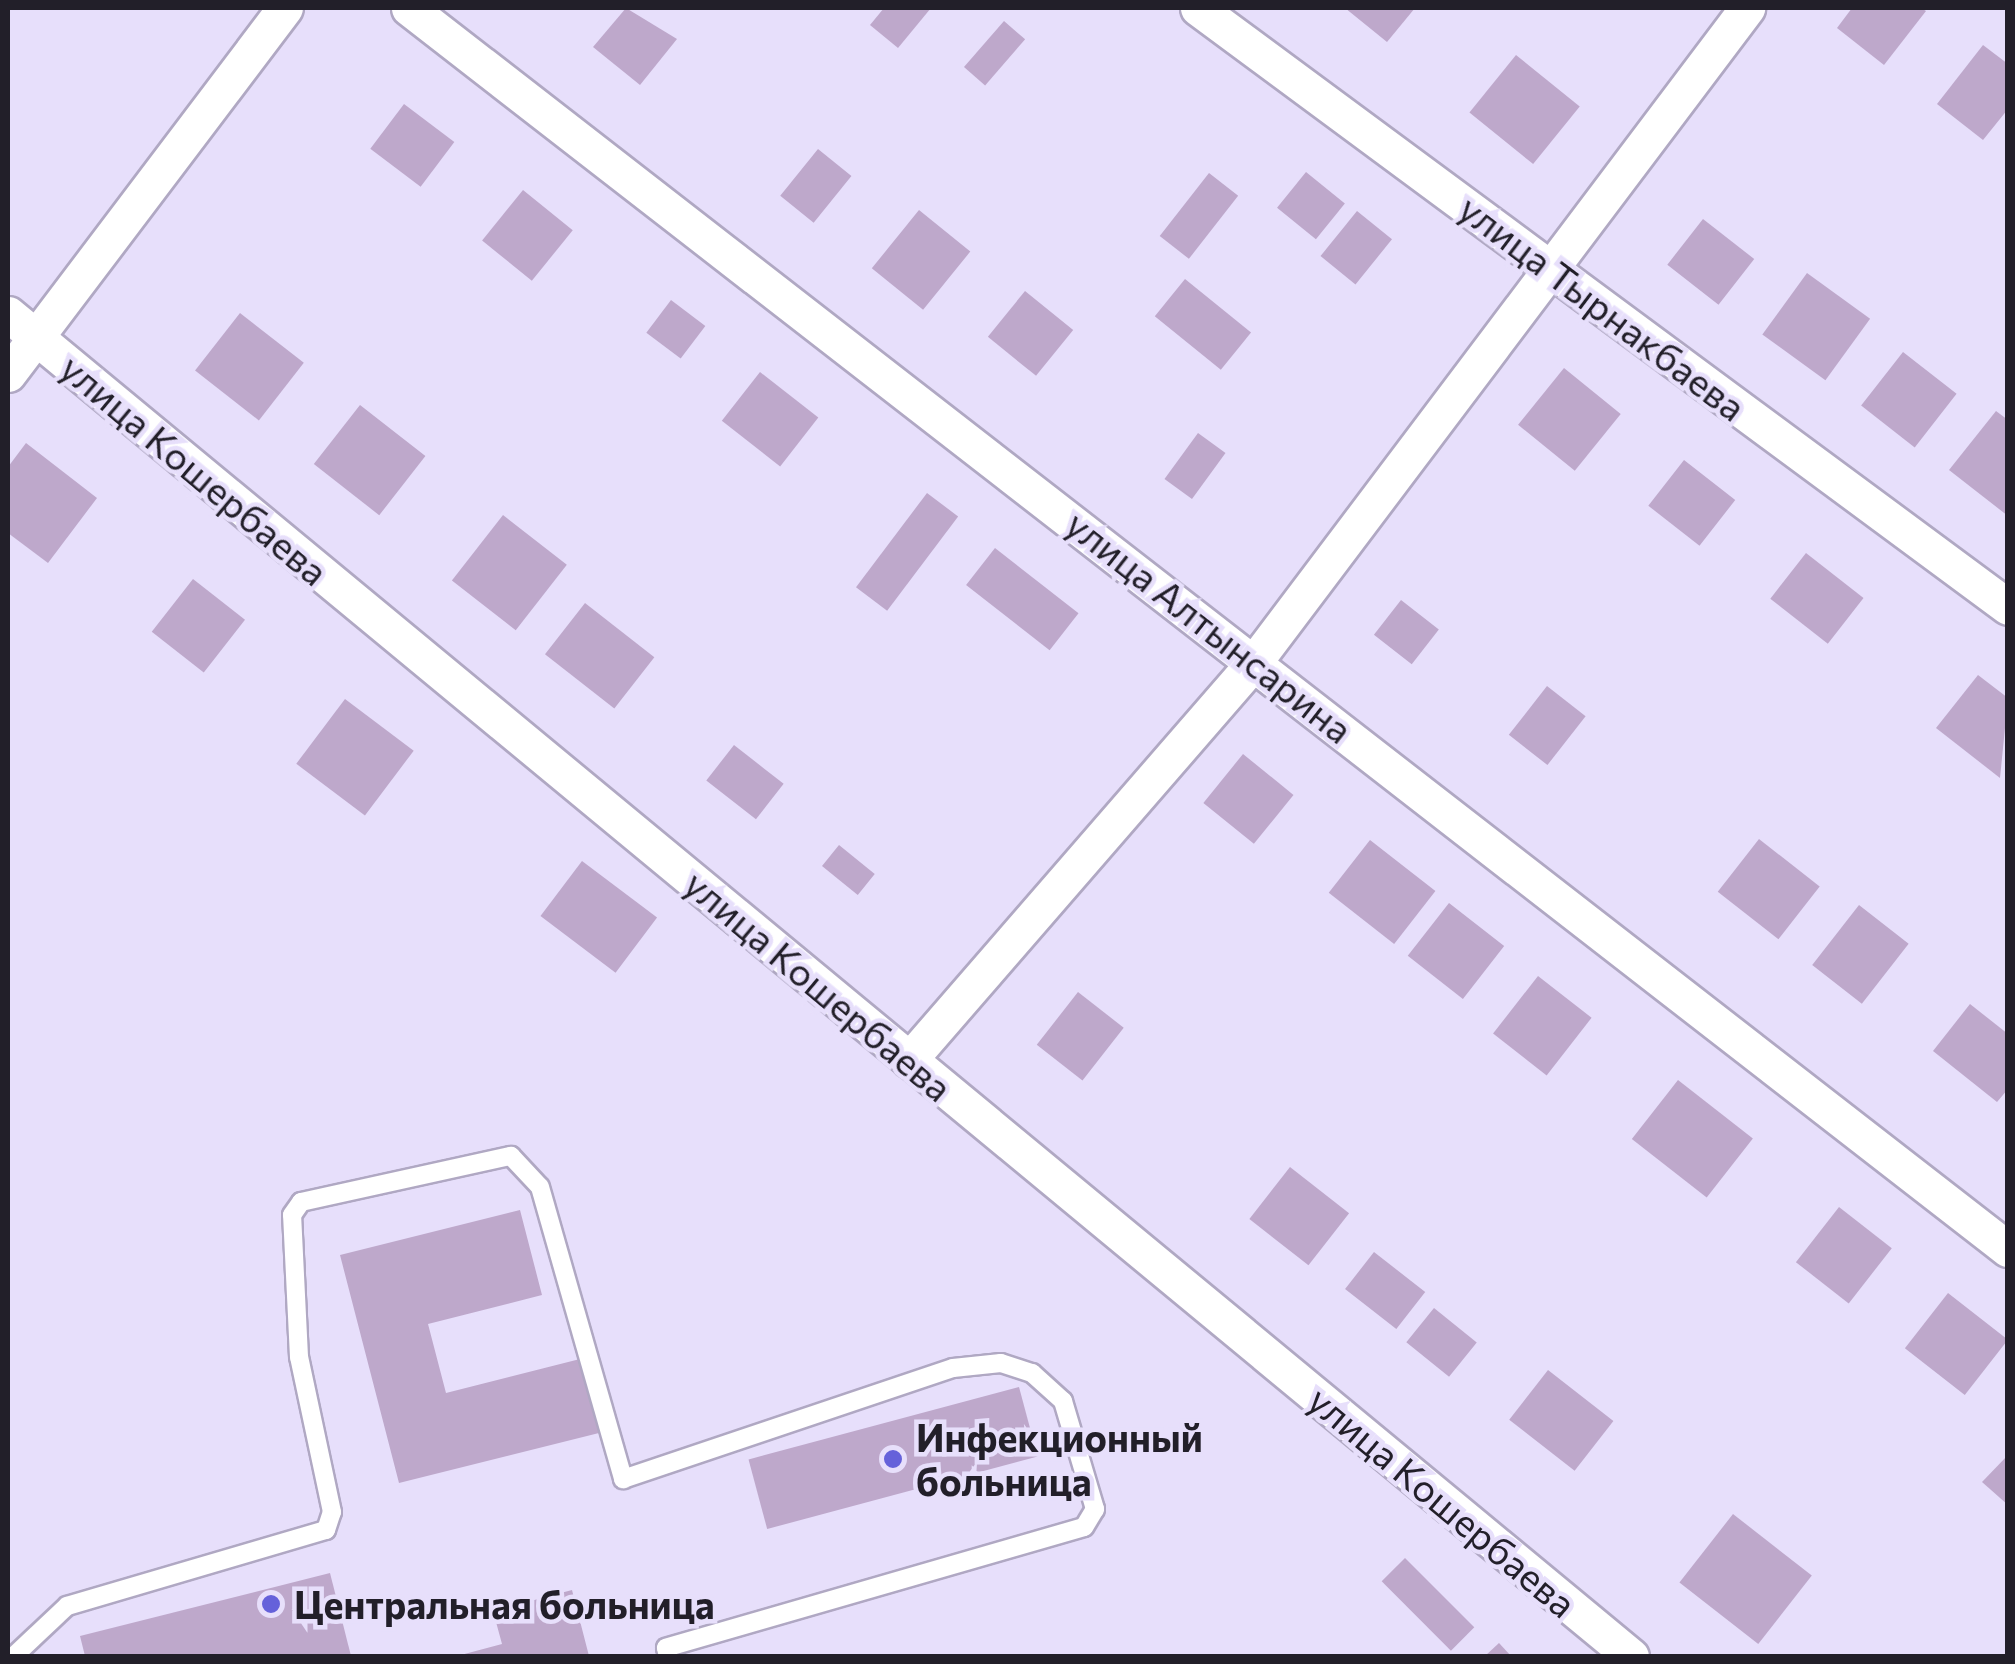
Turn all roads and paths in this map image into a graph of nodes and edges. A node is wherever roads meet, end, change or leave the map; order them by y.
1 (285, 8) edge
2 (409, 8) edge
3 (1198, 8) edge
4 (1748, 8) edge
5 (1554, 272) junction
6 (8, 314) edge
7 (36, 337) junction
8 (8, 374) edge
9 (2008, 607) edge
10 (1255, 661) junction
11 (909, 1060) junction
12 (2008, 1250) edge
13 (14, 1656) edge
14 (668, 1656) edge
15 (1630, 1656) edge

1 - 7 street
2 - 10 street, улица Алтынсарина
3 - 5 street, улица Тырнакбаева
4 - 5 street
5 - 9 street, улица Тырнакбаева
5 - 10 street
6 - 7 street, улица Кошербаева
7 - 8 street
7 - 11 street, улица Кошербаева
10 - 11 street
10 - 12 street, улица Алтынсарина
11 - 15 street, улица Кошербаева
13 - 14 lane

